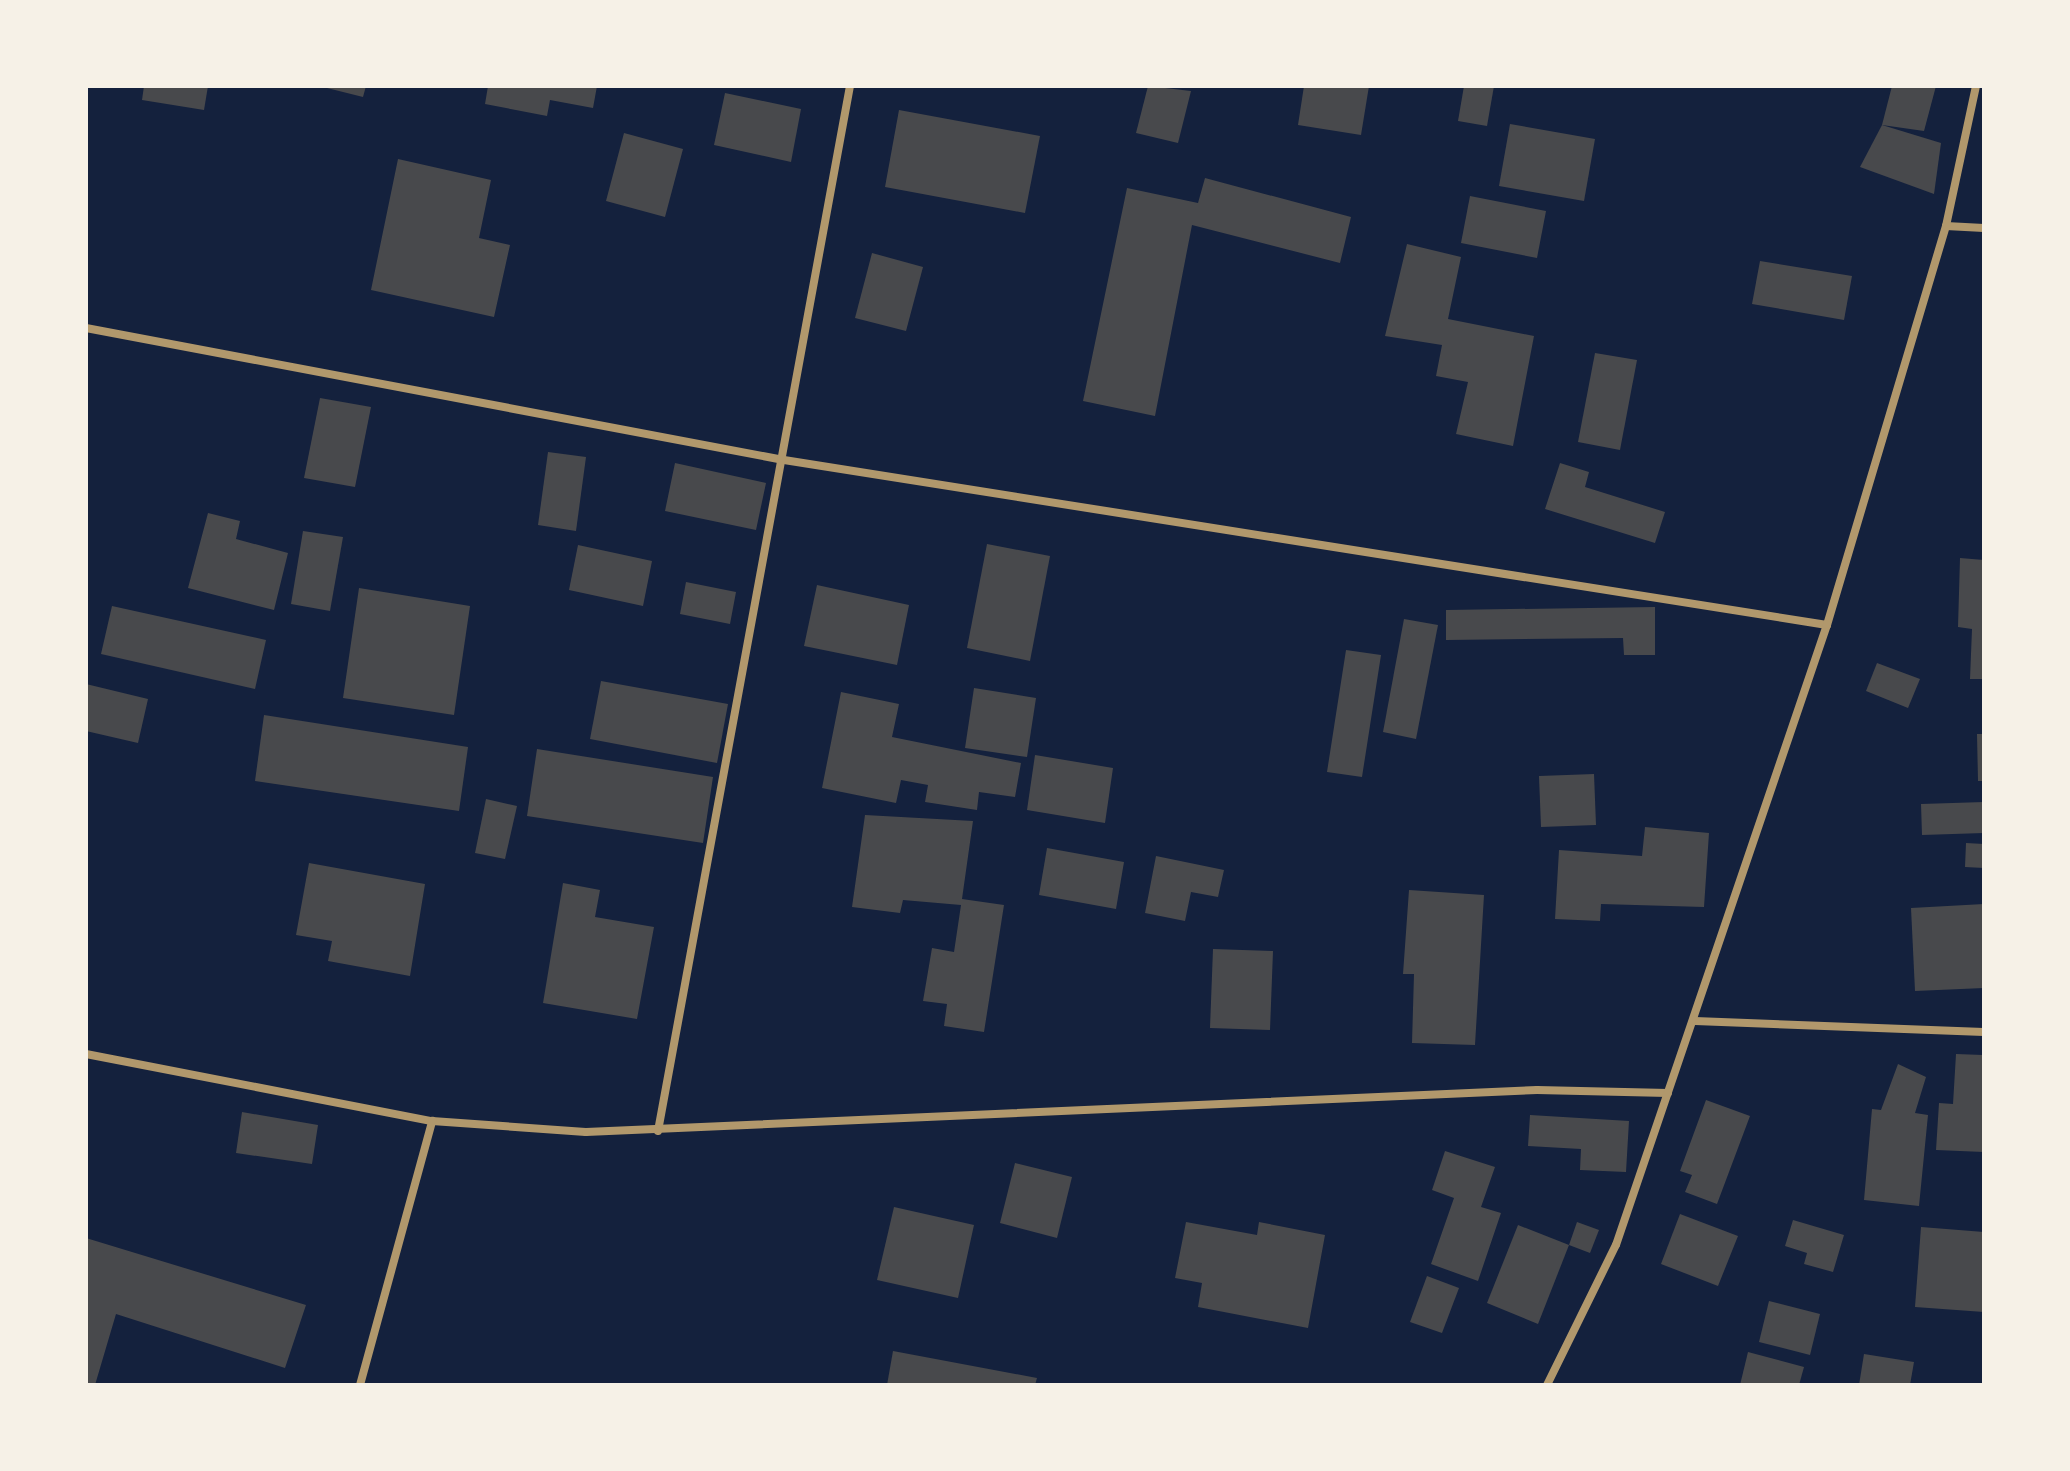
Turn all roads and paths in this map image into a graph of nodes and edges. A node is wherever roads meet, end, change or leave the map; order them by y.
1 (850, 86) edge
2 (1976, 86) edge
3 (1946, 226) junction
4 (1984, 228) edge
5 (86, 328) edge
6 (784, 460) junction
7 (1827, 625) junction
8 (1695, 1021) junction
9 (1984, 1032) edge
10 (86, 1054) edge
11 (1668, 1093) junction
12 (432, 1121) junction
13 (658, 1131) junction
14 (360, 1385) edge
15 (1547, 1385) edge

1 - 6 street
2 - 3 street
3 - 4 street
3 - 7 street
5 - 6 street
6 - 7 street
6 - 13 street
7 - 8 street
8 - 9 street
8 - 11 street
10 - 12 street
11 - 13 street
11 - 15 street
12 - 13 street
12 - 14 street

